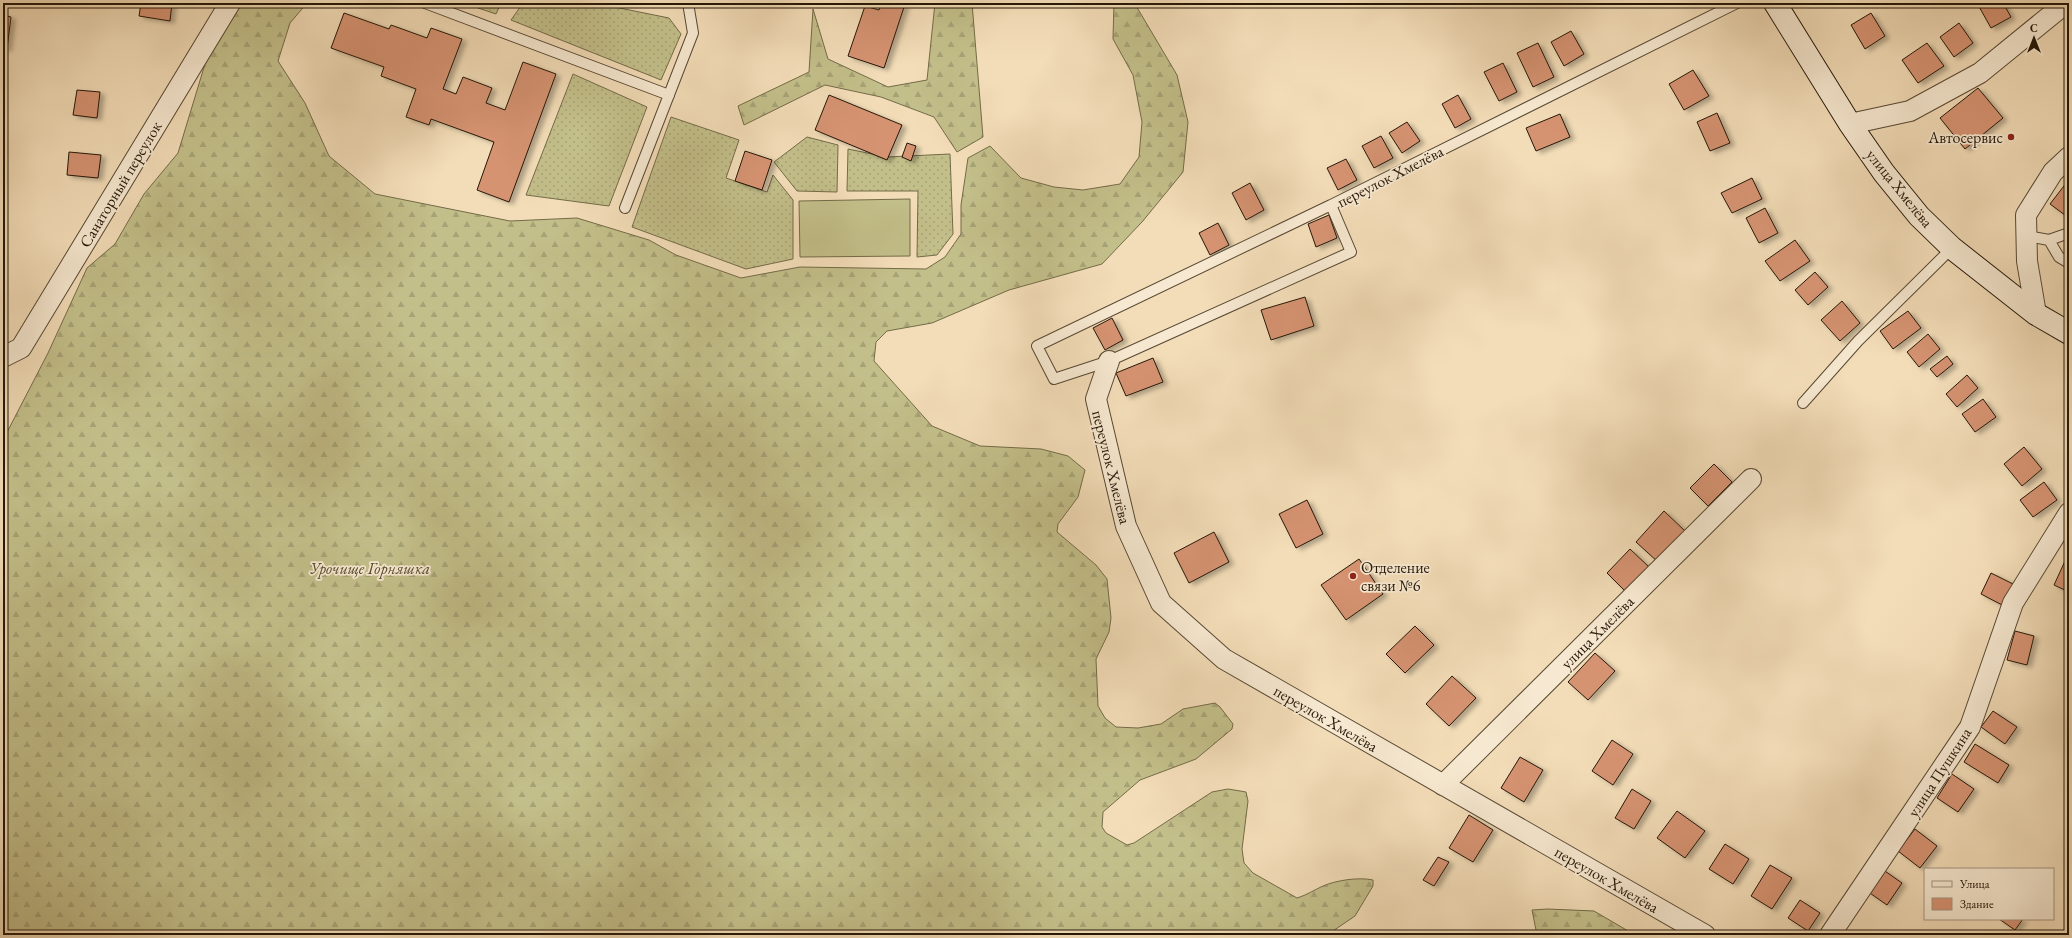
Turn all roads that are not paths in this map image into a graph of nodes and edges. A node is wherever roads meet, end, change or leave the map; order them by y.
1 (230, 3) edge
2 (425, 3) edge
3 (688, 3) edge
4 (1737, 3) edge
5 (1775, 3) edge
6 (2066, 3) edge
7 (669, 95) junction
8 (1850, 124) junction
9 (2069, 157) edge
10 (1331, 205) junction
11 (625, 208) dead end
12 (2069, 233) edge
13 (2027, 236) junction
14 (2050, 240) junction
15 (1952, 248) junction
16 (2069, 263) edge
17 (2036, 314) junction
18 (2069, 333) edge
19 (3, 357) edge
20 (1109, 361) junction
21 (1802, 402) dead end
22 (1752, 479) dead end
23 (2069, 513) edge
24 (1443, 785) junction
25 (1705, 935) edge
26 (1830, 935) edge

1 - 19 street, Санаторный переулок
2 - 7 lane
3 - 7 lane
4 - 10 lane, переулок Хмелёва
5 - 8 main road, улица Хмелёва
6 - 8 street
7 - 11 lane
8 - 15 main road, улица Хмелёва
9 - 13 street
10 - 20 lane, переулок Хмелёва
10 - 20 lane
12 - 14 lane
13 - 14 lane
13 - 17 street
14 - 16 lane
15 - 17 main road, улица Хмелёва
15 - 21 lane
17 - 18 main road, улица Хмелёва
20 - 24 street, переулок Хмелёва
22 - 24 street, улица Хмелёва
23 - 26 street, улица Пушкина
24 - 25 street, переулок Хмелёва

